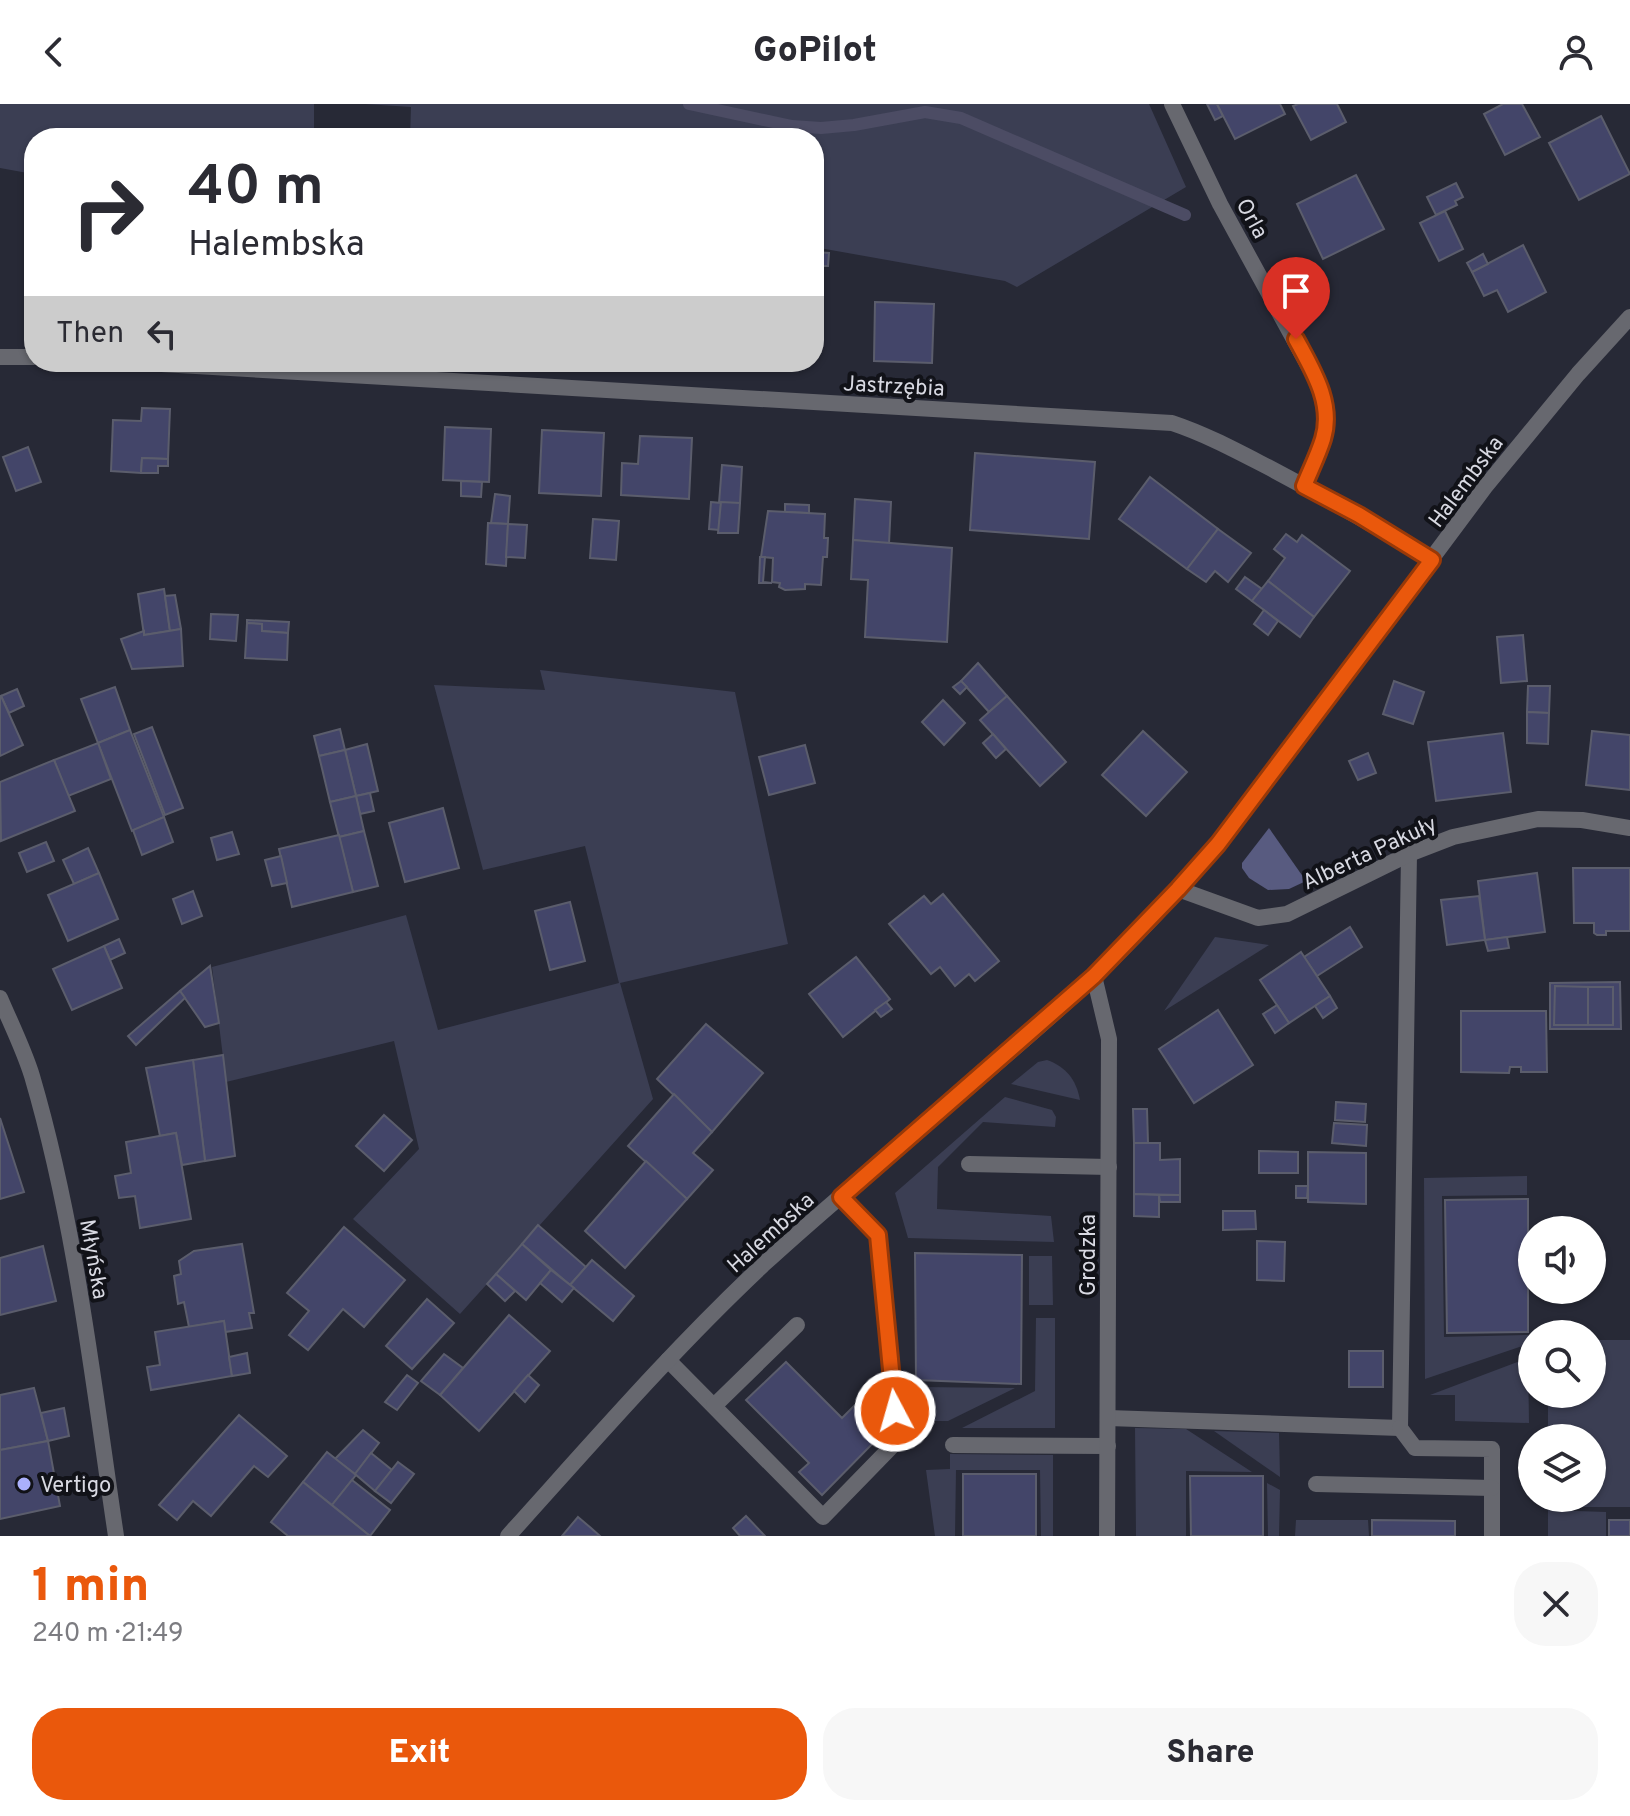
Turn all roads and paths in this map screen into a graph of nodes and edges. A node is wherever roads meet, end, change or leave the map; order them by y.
1 (1172, 104) edge
2 (1630, 317) edge
3 (0, 357) edge
4 (24, 357) edge
5 (298, 372) edge
6 (1304, 486) junction
7 (1432, 560) junction
8 (1630, 828) edge
9 (1409, 854) junction
10 (1178, 889) junction
11 (1094, 976) junction
12 (0, 998) edge
13 (969, 1164) dead end
14 (1109, 1167) junction
15 (841, 1197) junction
16 (797, 1325) dead end
17 (668, 1360) junction
18 (714, 1406) junction
19 (1108, 1418) junction
20 (1400, 1428) junction
21 (953, 1445) dead end
22 (1108, 1446) junction
23 (1316, 1484) dead end
24 (1492, 1488) junction
25 (116, 1536) edge
26 (508, 1536) edge
27 (1107, 1536) edge
28 (1492, 1536) edge

1 - 6 street, Orla
2 - 7 street, Halembska
3 - 4 street
5 - 6 street, Jastrzębia
6 - 7 street, Jastrzębia
7 - 10 street, Halembska
8 - 9 street, Alberta Pakuły
9 - 10 street, Alberta Pakuły
9 - 20 street
10 - 11 street, Halembska
11 - 14 street, Grodzka
11 - 15 street, Halembska
12 - 25 street, Młyńska
13 - 14 street
14 - 19 street, Grodzka
15 - 17 street, Halembska
15 - 18 street
16 - 18 street
17 - 18 street
17 - 26 street, Halembska
19 - 20 street
19 - 22 street, Grodzka
20 - 24 street
21 - 22 street
22 - 27 street, Grodzka
23 - 24 street
24 - 28 street

